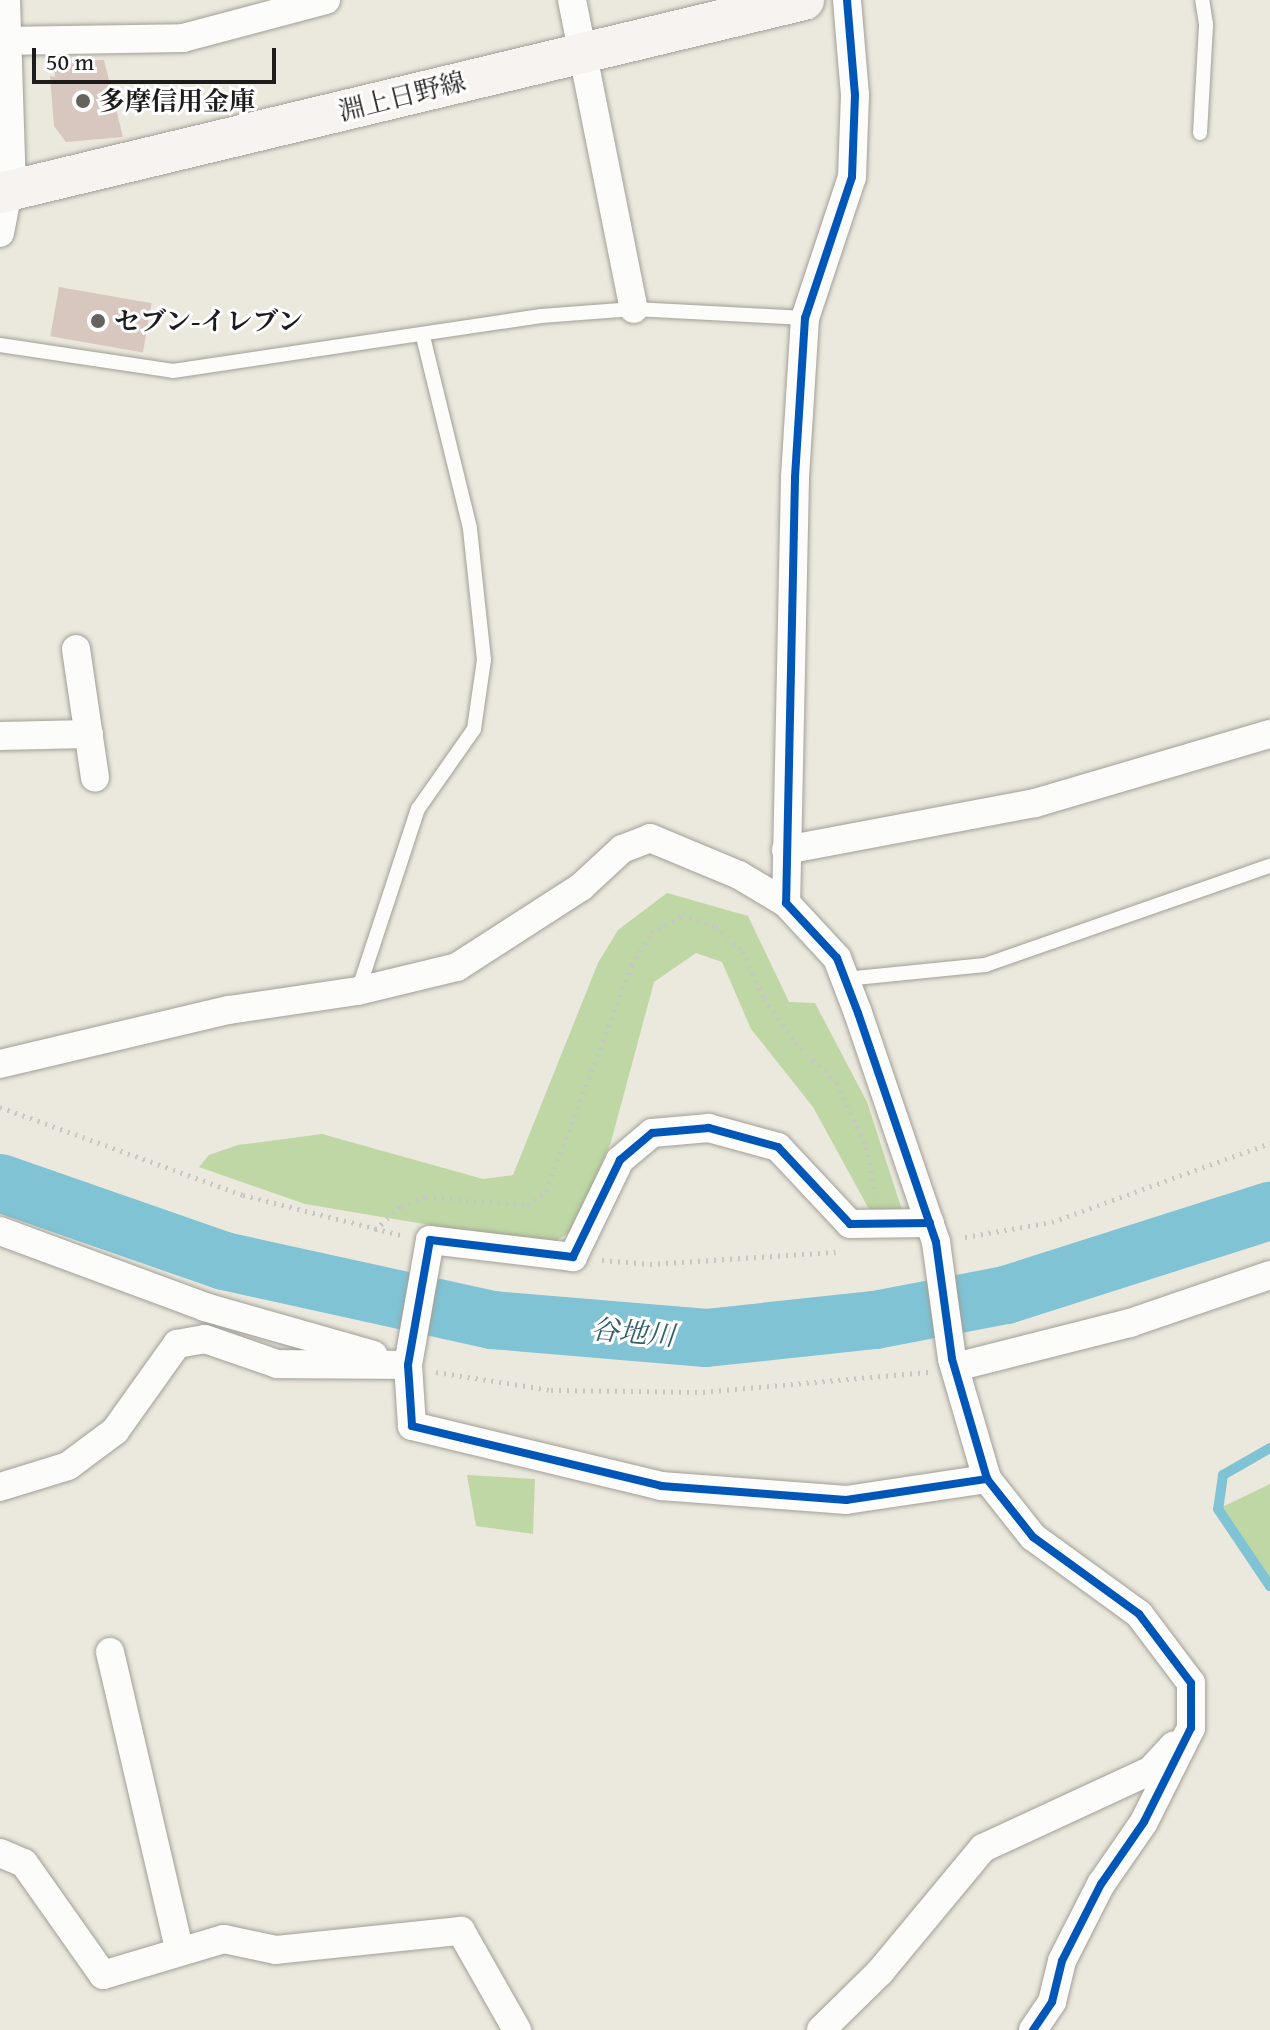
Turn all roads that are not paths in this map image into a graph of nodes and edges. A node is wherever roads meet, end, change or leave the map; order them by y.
1 (2, 0) edge
2 (326, 0) edge
3 (572, 0) edge
4 (804, 0) edge
5 (847, 0) edge
6 (1202, 0) edge
7 (1, 41) edge
8 (586, 51) junction
9 (1200, 133) dead end
10 (4, 192) edge
11 (0, 233) edge
12 (634, 309) junction
13 (805, 318) junction
14 (423, 336) junction
15 (0, 345) edge
16 (76, 649) dead end
17 (89, 734) junction
18 (1270, 734) edge
19 (0, 736) edge
20 (95, 778) dead end
21 (786, 850) junction
22 (1270, 866) edge
23 (786, 903) junction
24 (845, 979) junction
25 (358, 991) junction
26 (0, 1064) edge
27 (930, 1223) junction
28 (0, 1231) edge
29 (1270, 1275) edge
30 (409, 1358) junction
31 (954, 1363) junction
32 (987, 1479) junction
33 (0, 1487) edge
34 (110, 1652) dead end
35 (1191, 1728) junction
36 (0, 1853) edge
37 (179, 1949) junction
38 (1052, 2002) junction
39 (517, 2030) edge
40 (821, 2030) edge
41 (1033, 2030) edge
42 (1059, 2030) edge

1 - 7 street
2 - 7 street
3 - 8 street
4 - 8 main road, 淵上日野線
5 - 13 street
6 - 9 lane
7 - 10 street
8 - 10 main road, 淵上日野線
8 - 12 street
10 - 11 street
12 - 13 lane
12 - 14 lane
13 - 21 street
14 - 15 lane
14 - 25 lane
16 - 17 street
17 - 19 street
17 - 20 street
18 - 21 street
21 - 23 street
22 - 24 lane
23 - 24 street
23 - 25 street
24 - 27 street
25 - 26 street
27 - 30 street
27 - 31 street
28 - 30 street
29 - 31 street
30 - 32 street
30 - 33 street
31 - 32 street
32 - 35 street
34 - 37 street
35 - 38 street
35 - 40 street
36 - 37 street
37 - 39 street
38 - 41 street
38 - 42 street

